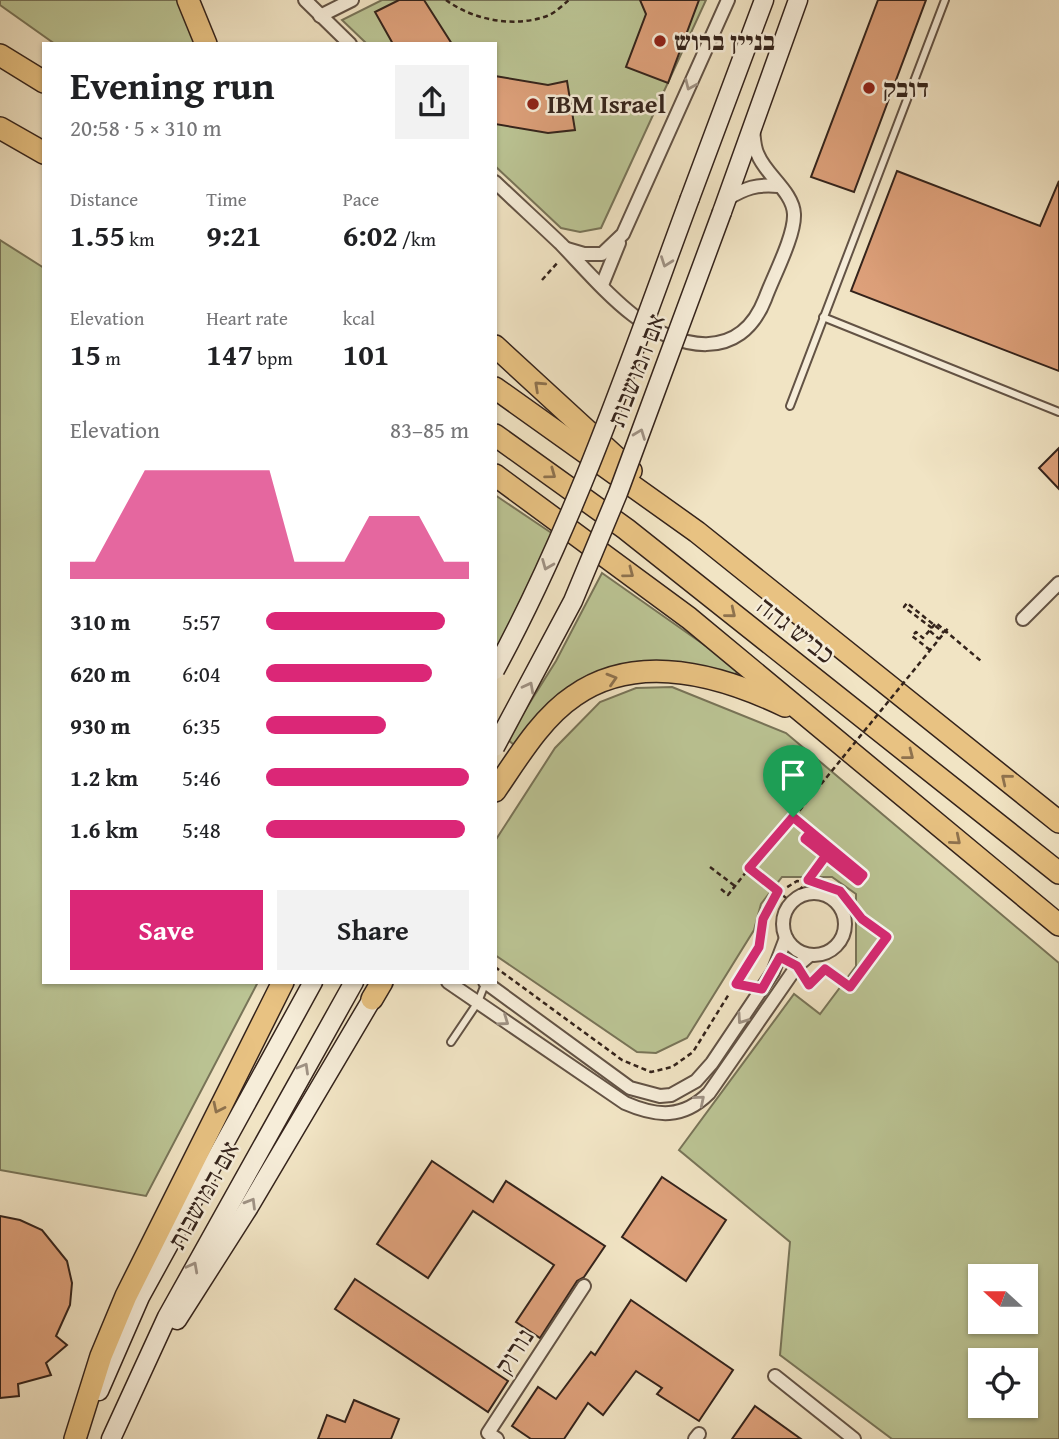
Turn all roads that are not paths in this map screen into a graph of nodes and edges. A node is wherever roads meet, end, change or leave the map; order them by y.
1 (188, 0) edge
2 (304, 0) edge
3 (352, 0) edge
4 (728, 0) edge
5 (764, 0) edge
6 (798, 0) edge
7 (944, 0) edge
8 (320, 16) junction
9 (205, 42) edge
10 (348, 42) edge
11 (0, 55) edge
12 (42, 81) edge
13 (752, 127) junction
14 (9, 133) edge
15 (42, 154) edge
16 (497, 184) edge
17 (778, 186) junction
18 (725, 205) junction
19 (623, 234) junction
20 (566, 250) junction
21 (602, 285) junction
22 (823, 317) junction
23 (497, 348) edge
24 (497, 389) edge
25 (790, 407) dead end
26 (1059, 412) edge
27 (497, 436) edge
28 (497, 476) edge
29 (697, 532) junction
30 (1059, 583) edge
31 (1023, 619) dead end
32 (497, 666) edge
33 (808, 718) junction
34 (497, 743) edge
35 (497, 788) edge
36 (1059, 822) edge
37 (1059, 873) edge
38 (1059, 925) edge
39 (786, 938) junction
40 (810, 955) junction
41 (283, 984) edge
42 (312, 984) edge
43 (353, 984) edge
44 (451, 984) edge
45 (484, 984) edge
46 (488, 984) edge
47 (736, 984) road end
48 (762, 989) junction
49 (377, 990) edge
50 (478, 1002) junction
51 (452, 1042) dead end
52 (584, 1286) dead end
53 (146, 1362) junction
54 (775, 1376) dead end
55 (76, 1439) edge
56 (111, 1439) edge
57 (497, 1439) edge
58 (854, 1439) edge

1 - 9 highway
2 - 8 street
3 - 8 street
4 -> 19 street
5 -> 32 main road, אם המושבות, bridge
6 - 13 main road, אם המושבות
7 - 22 lane
8 - 10 street
11 - 12 highway
13 - 17 street
13 - 18 main road, אם המושבות
14 - 15 highway
16 - 20 street
17 - 18 street
17 - 21 street
34 -> 18 main road, אם המושבות, bridge
19 - 20 street
19 - 21 street
20 - 21 street
22 - 25 lane
22 - 26 lane
29 -> 23 highway
24 - 29 highway, כביש גהה
27 -> 37 highway, כביש גהה
28 -> 33 highway
36 -> 29 highway, כביש גהה
30 - 31 street
35 -> 33 highway
33 -> 38 highway
39 - 40 street
39 - 40 street
39 - 48 street
50 -> 40 street
41 -> 55 highway
42 - 55 main road, אם המושבות
53 -> 43 main road, אם המושבות
44 - 50 street
45 - 50 lane
48 -> 46 street
47 - 48 lane
53 -> 49 main road
50 - 51 lane
52 - 57 street, נורוק
53 - 56 main road, אם המושבות
54 - 58 street

